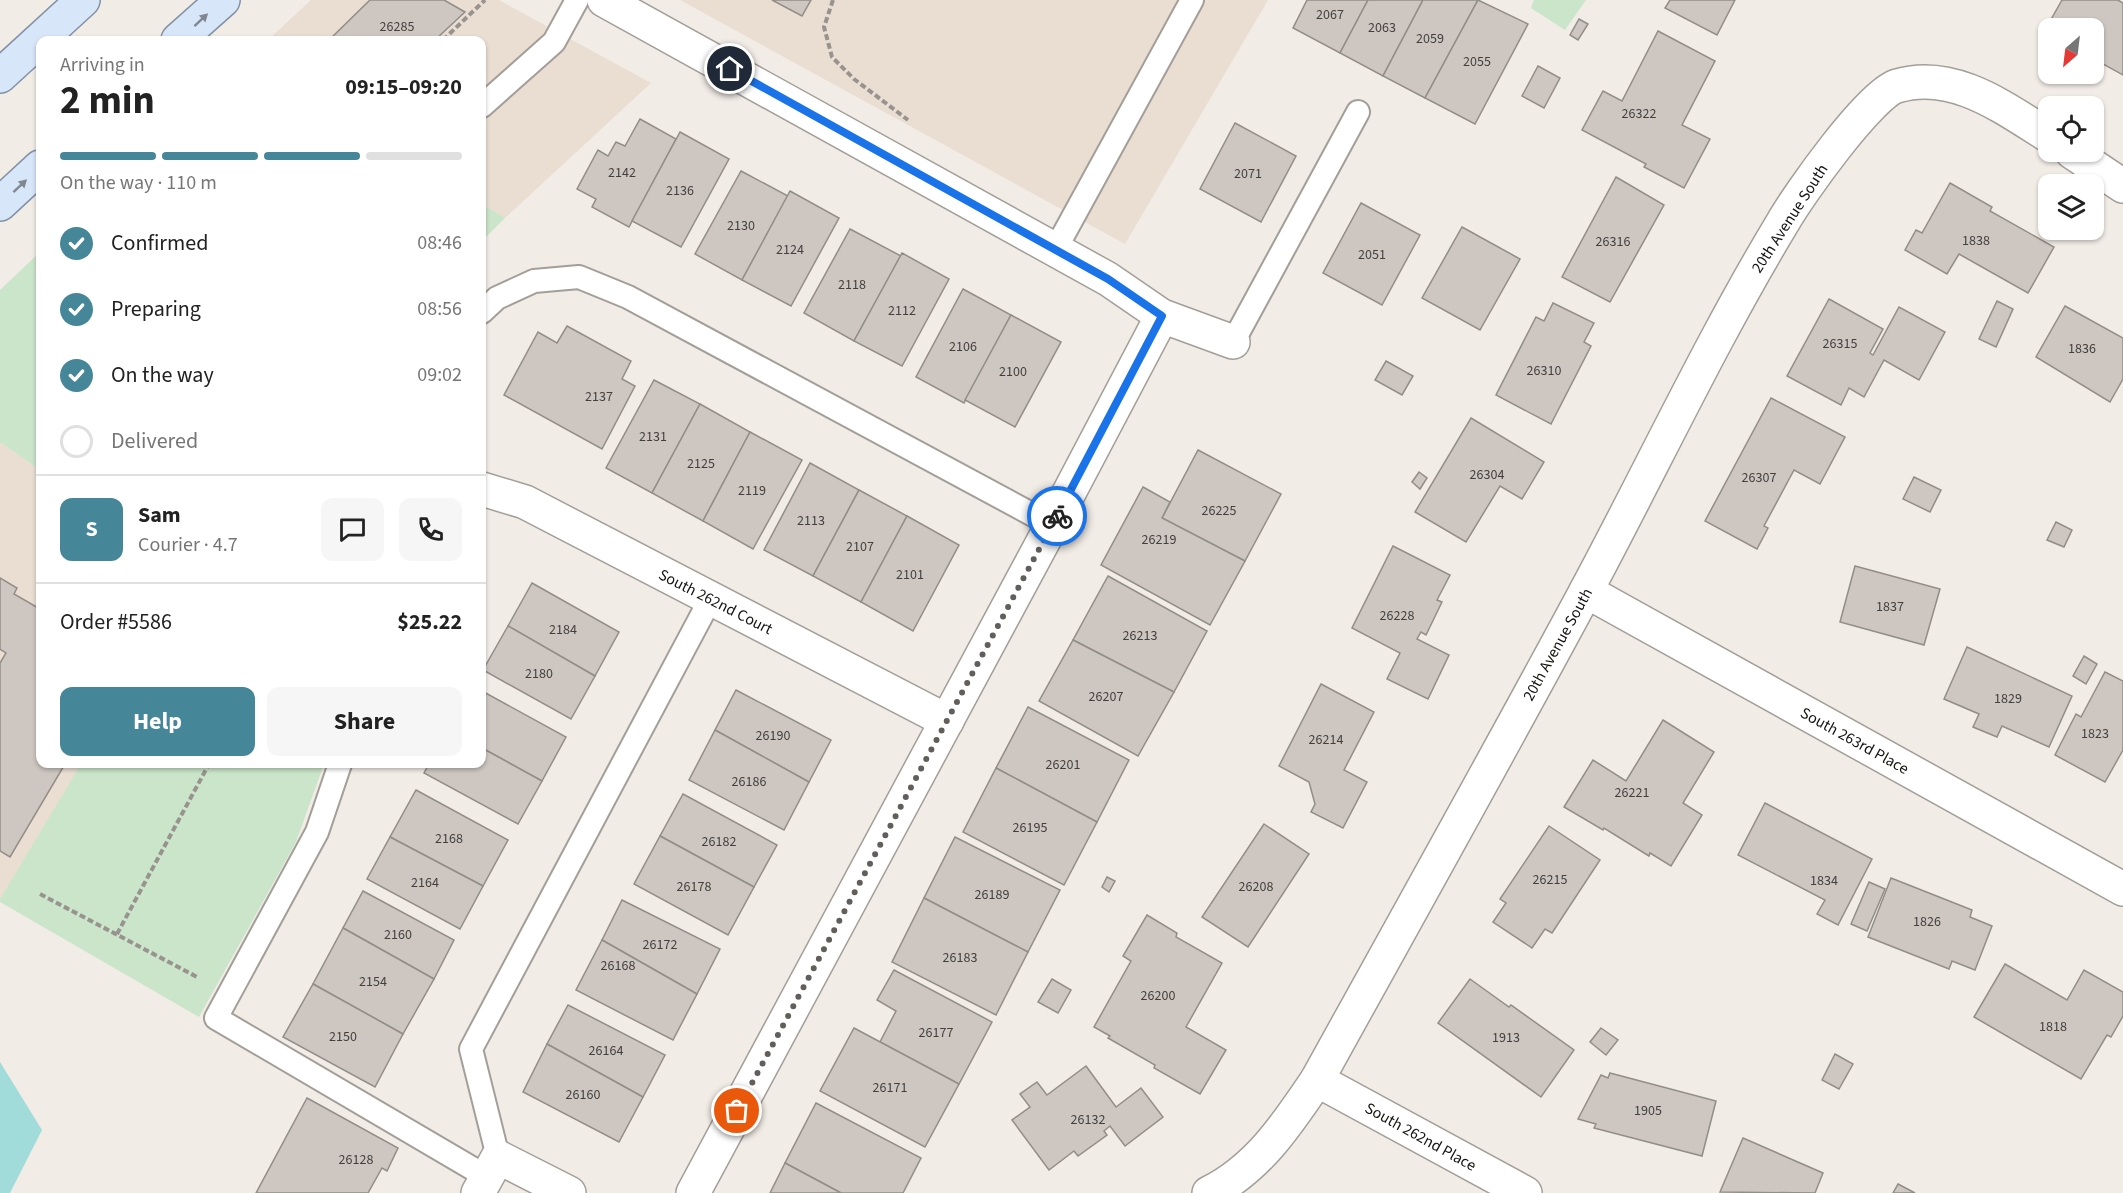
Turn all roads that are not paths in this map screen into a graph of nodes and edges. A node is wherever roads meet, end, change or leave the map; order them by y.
1 (83, 0) edge
2 (223, 0) edge
3 (577, 0) edge
4 (1192, 0) edge
5 (610, 2) edge
6 (44, 36) edge
7 (182, 36) edge
8 (36, 43) edge
9 (0, 76) edge
10 (486, 102) edge
11 (1358, 112) dead end
12 (2038, 130) edge
13 (2088, 162) edge
14 (36, 171) edge
15 (2123, 186) edge
16 (0, 204) edge
17 (1055, 250) junction
18 (486, 308) edge
19 (1162, 316) junction
20 (1233, 342) joint
21 (486, 490) edge
22 (1052, 525) junction
23 (1586, 591) junction
24 (711, 598) junction
25 (947, 720) junction
26 (339, 768) edge
27 (2123, 888) edge
28 (1317, 1080) junction
29 (488, 1176) edge
30 (569, 1193) edge
31 (693, 1193) edge
32 (1209, 1193) edge
33 (1525, 1193) edge

1 - 6 main road
7 -> 2 main road
3 - 10 lane
4 - 17 lane
5 - 17 street
8 - 9 main road
11 - 20 lane
12 - 23 street, 20th Avenue South
13 - 15 street
16 -> 14 main road
17 - 19 street
18 - 22 lane
19 - 20 street
19 - 22 street
21 - 24 street, South 262nd Court
22 - 25 street
23 - 27 street, South 263rd Place
23 - 28 street, 20th Avenue South
24 - 25 street, South 262nd Court
24 - 29 lane
25 - 31 street
26 - 29 lane
28 - 32 street, 20th Avenue South
28 - 33 street, South 262nd Place
29 - 30 street

